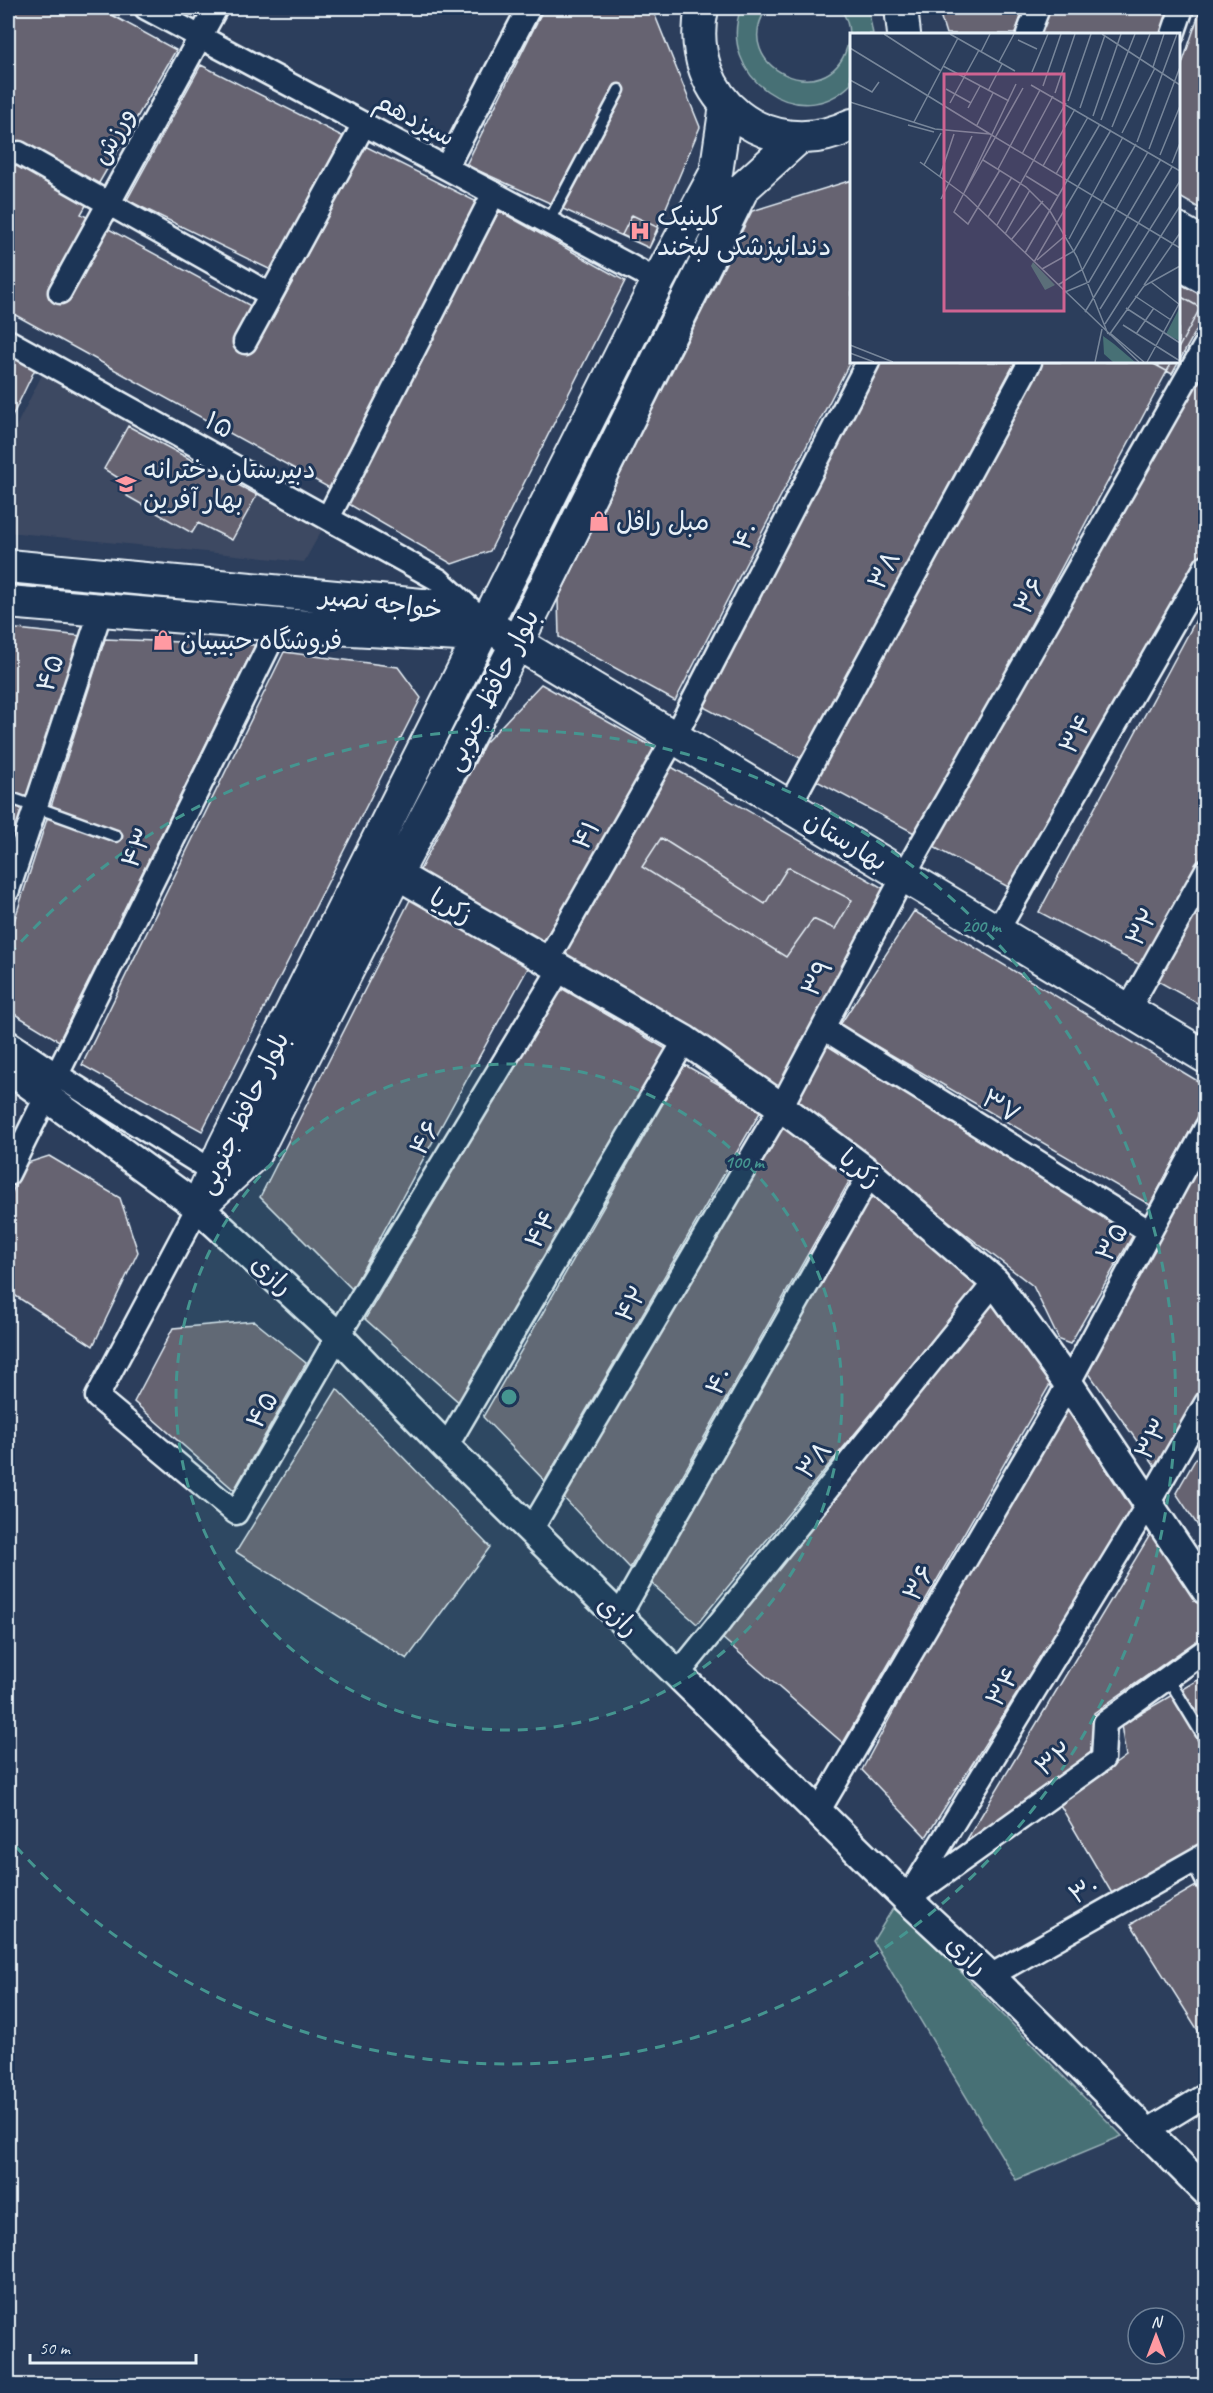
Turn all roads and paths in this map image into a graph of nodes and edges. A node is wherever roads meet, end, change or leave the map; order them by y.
1 (146, 8) edge
2 (216, 8) edge
3 (529, 8) edge
4 (702, 8) edge
5 (901, 8) edge
6 (1038, 8) edge
7 (1182, 8) edge
8 (904, 33) edge
9 (1028, 33) edge
10 (1173, 33) edge
11 (200, 37) junction
12 (618, 90) dead end
13 (726, 105) junction
14 (364, 124) junction
15 (850, 126) edge
16 (798, 138) junction
17 (19, 153) dead end
18 (446, 168) junction
19 (494, 193) junction
20 (109, 204) junction
21 (549, 221) junction
22 (1180, 231) edge
23 (1206, 246) edge
24 (1180, 263) edge
25 (1206, 278) edge
26 (658, 281) junction
27 (60, 292) dead end
28 (269, 294) junction
29 (8, 341) edge
30 (245, 342) dead end
31 (1206, 344) edge
32 (867, 363) edge
33 (1029, 363) edge
34 (328, 518) junction
35 (8, 566) edge
36 (1206, 566) edge
37 (8, 602) edge
38 (101, 610) junction
39 (431, 620) junction
40 (487, 625) junction
41 (279, 626) junction
42 (518, 643) junction
43 (674, 738) junction
44 (8, 797) edge
45 (789, 806) junction
46 (35, 807) junction
47 (116, 836) dead end
48 (1206, 871) edge
49 (396, 874) junction
50 (904, 875) junction
51 (8, 890) edge
52 (996, 931) junction
53 (553, 965) junction
54 (1128, 1010) junction
55 (823, 1028) junction
56 (685, 1040) junction
57 (8, 1042) edge
58 (1206, 1057) edge
59 (8, 1069) edge
60 (51, 1086) junction
61 (780, 1107) junction
62 (1206, 1128) edge
63 (214, 1172) junction
64 (8, 1174) edge
65 (870, 1174) junction
66 (198, 1207) junction
67 (1150, 1232) junction
68 (995, 1282) junction
69 (338, 1336) junction
70 (1068, 1383) junction
71 (1206, 1403) edge
72 (446, 1447) junction
73 (1148, 1504) junction
74 (531, 1530) junction
75 (1206, 1590) edge
76 (618, 1616) junction
77 (1206, 1650) edge
78 (678, 1674) junction
79 (1168, 1678) junction
80 (1206, 1741) edge
81 (818, 1812) junction
82 (1199, 1858) edge
83 (1206, 1891) edge
84 (907, 1899) junction
85 (990, 1976) junction
86 (1206, 2095) edge
87 (1145, 2132) junction
88 (1206, 2192) edge

1 - 11 street, سیزدهم
2 - 11 street, ورزش
3 - 18 street
4 - 13 main road
5 - 8 main road
6 - 9 street
7 - 10 street
11 - 14 street, سیزدهم
11 - 20 street, ورزش
12 - 21 lane
13 - 16 main road
13 - 26 main road, بلوار حافظ جنوبی
14 - 18 street, سیزدهم
14 - 28 street
15 - 16 main road
16 - 42 main road, بلوار حافظ جنوبی
17 - 20 street
18 - 19 street, سیزدهم
19 - 21 street, سیزدهم
19 - 34 street
20 - 27 street, ورزش
20 - 28 street
21 - 26 street, سیزدهم
22 - 23 main road
24 - 25 main road
26 - 40 main road, بلوار حافظ جنوبی
28 - 30 street
29 - 34 street, ۱۵
31 - 50 street, ۳۶
32 - 43 street, ۴۰
33 - 45 street, ۳۸
34 - 40 street, ۱۵
35 - 39 main road, خواجه نصیر
36 - 52 street, ۳۴
37 - 38 main road, خواجه نصیر
38 - 41 main road, خواجه نصیر
38 - 46 street, ۴۵
39 - 40 main road, خواجه نصیر
39 - 41 main road, خواجه نصیر
40 - 42 main road, بهارستان
40 - 63 main road, بلوار حافظ جنوبی
41 - 60 street, ۴۳
42 - 43 main road, بهارستان
42 - 49 main road, بلوار حافظ جنوبی
43 - 45 main road, بهارستان
43 - 53 street, ۴۱
44 - 46 lane
45 - 50 main road, بهارستان
46 - 47 lane
46 - 51 street, ۴۵
48 - 54 street, ۳۲
49 - 53 street, زکریا
49 - 66 main road, بلوار حافظ جنوبی
50 - 52 main road, بهارستان
50 - 55 street, ۳۹
52 - 54 main road, بهارستان
53 - 56 street, زکریا
53 - 69 street, ۴۶
54 - 58 main road, بهارستان
55 - 61 street, ۳۹
55 - 67 street, ۳۷
56 - 61 street, زکریا
56 - 72 street, ۴۴
57 - 60 street
59 - 60 street, رازی
60 - 63 street
60 - 64 street, ۴۳
60 - 66 street, رازی
61 - 65 street, زکریا
61 - 74 street, ۴۲
62 - 67 street, ۳۵
63 - 66 main road, بلوار حافظ جنوبی
65 - 68 street, زکریا
65 - 76 street, ۴۰
66 - 69 street, رازی
66 - 69 street, ۴۵
67 - 70 street, ۳۵
68 - 70 street, زکریا
68 - 78 street, ۳۸
69 - 72 street, رازی
70 - 73 street, زکریا
70 - 81 street, ۳۶
71 - 73 street, ۳۳
72 - 74 street, رازی
73 - 75 street, زکریا
73 - 84 street, ۳۴
74 - 76 street, رازی
76 - 78 street, رازی
77 - 79 street, ۳۲
78 - 81 street, رازی
79 - 80 lane
79 - 84 street, ۳۲
81 - 84 street, رازی
82 - 83 lane
82 - 85 street, ۳۰
84 - 85 street, رازی
85 - 87 street, رازی
86 - 87 street
87 - 88 street, رازی

